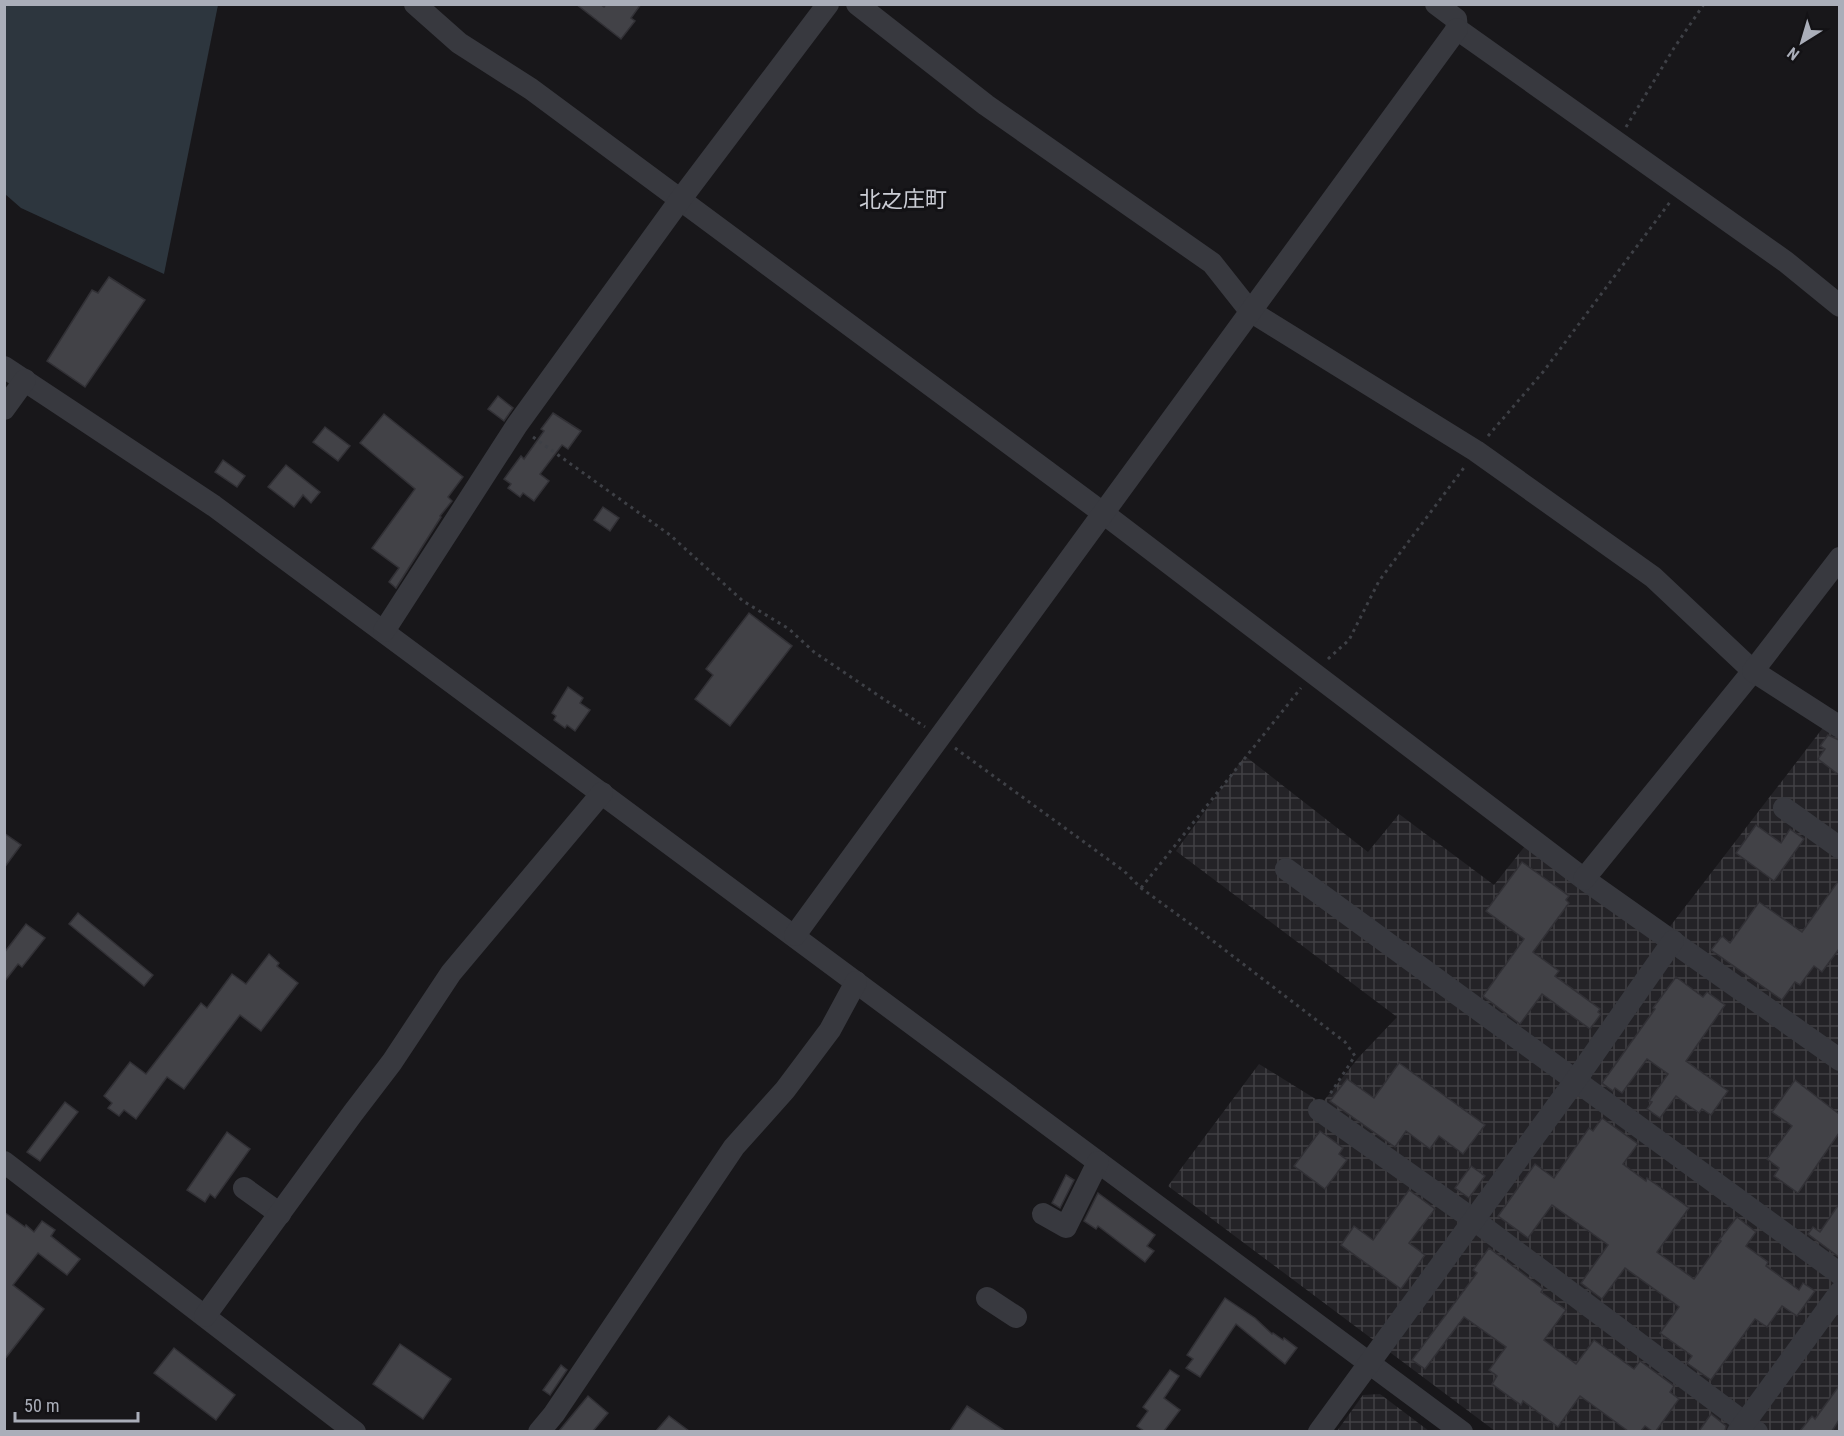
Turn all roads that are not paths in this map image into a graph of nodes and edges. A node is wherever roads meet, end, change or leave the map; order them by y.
1 (828, 4) edge
2 (857, 4) edge
3 (1436, 4) edge
4 (426, 9) edge
5 (1460, 17) edge
6 (680, 200) junction
7 (1839, 306) edge
8 (1250, 311) junction
9 (4, 367) edge
10 (25, 380) junction
11 (4, 409) edge
12 (1103, 513) junction
13 (1839, 558) edge
14 (384, 631) junction
15 (1753, 671) junction
16 (1839, 727) edge
17 (602, 792) junction
18 (1784, 808) dead end
19 (1839, 848) edge
20 (1286, 869) dead end
21 (1584, 879) junction
22 (795, 935) junction
23 (1673, 940) junction
24 (856, 982) junction
25 (1839, 1060) edge
26 (1575, 1081) junction
27 (1318, 1110) road end
28 (4, 1162) edge
29 (1098, 1162) junction
30 (244, 1188) dead end
31 (280, 1214) junction
32 (1043, 1214) dead end
33 (1474, 1220) junction
34 (1839, 1274) edge
35 (1839, 1292) edge
36 (987, 1298) dead end
37 (205, 1316) junction
38 (1016, 1317) dead end
39 (1369, 1361) junction
40 (1747, 1428) edge
41 (355, 1431) edge
42 (539, 1431) edge
43 (1319, 1431) edge
44 (1462, 1431) edge

1 - 6 street
2 - 8 street
3 - 5 street
4 - 6 street
5 - 7 street
5 - 8 street
6 - 12 street
6 - 14 street
8 - 12 street
8 - 15 street
9 - 10 street
10 - 11 street
10 - 14 street
12 - 21 street
12 - 22 street
13 - 15 street
14 - 17 street
15 - 16 street
15 - 21 street
17 - 22 street
17 - 31 street
18 - 19 street
20 - 26 street
21 - 23 street
22 - 24 street
23 - 25 street
23 - 26 street
24 - 29 street
24 - 42 street
26 - 33 street
26 - 34 street
27 - 33 street
28 - 37 street
29 - 32 street
29 - 39 street
30 - 31 street
31 - 37 street
33 - 39 street
33 - 40 street
35 - 40 street
36 - 38 street
37 - 41 street
39 - 43 street
39 - 44 street

